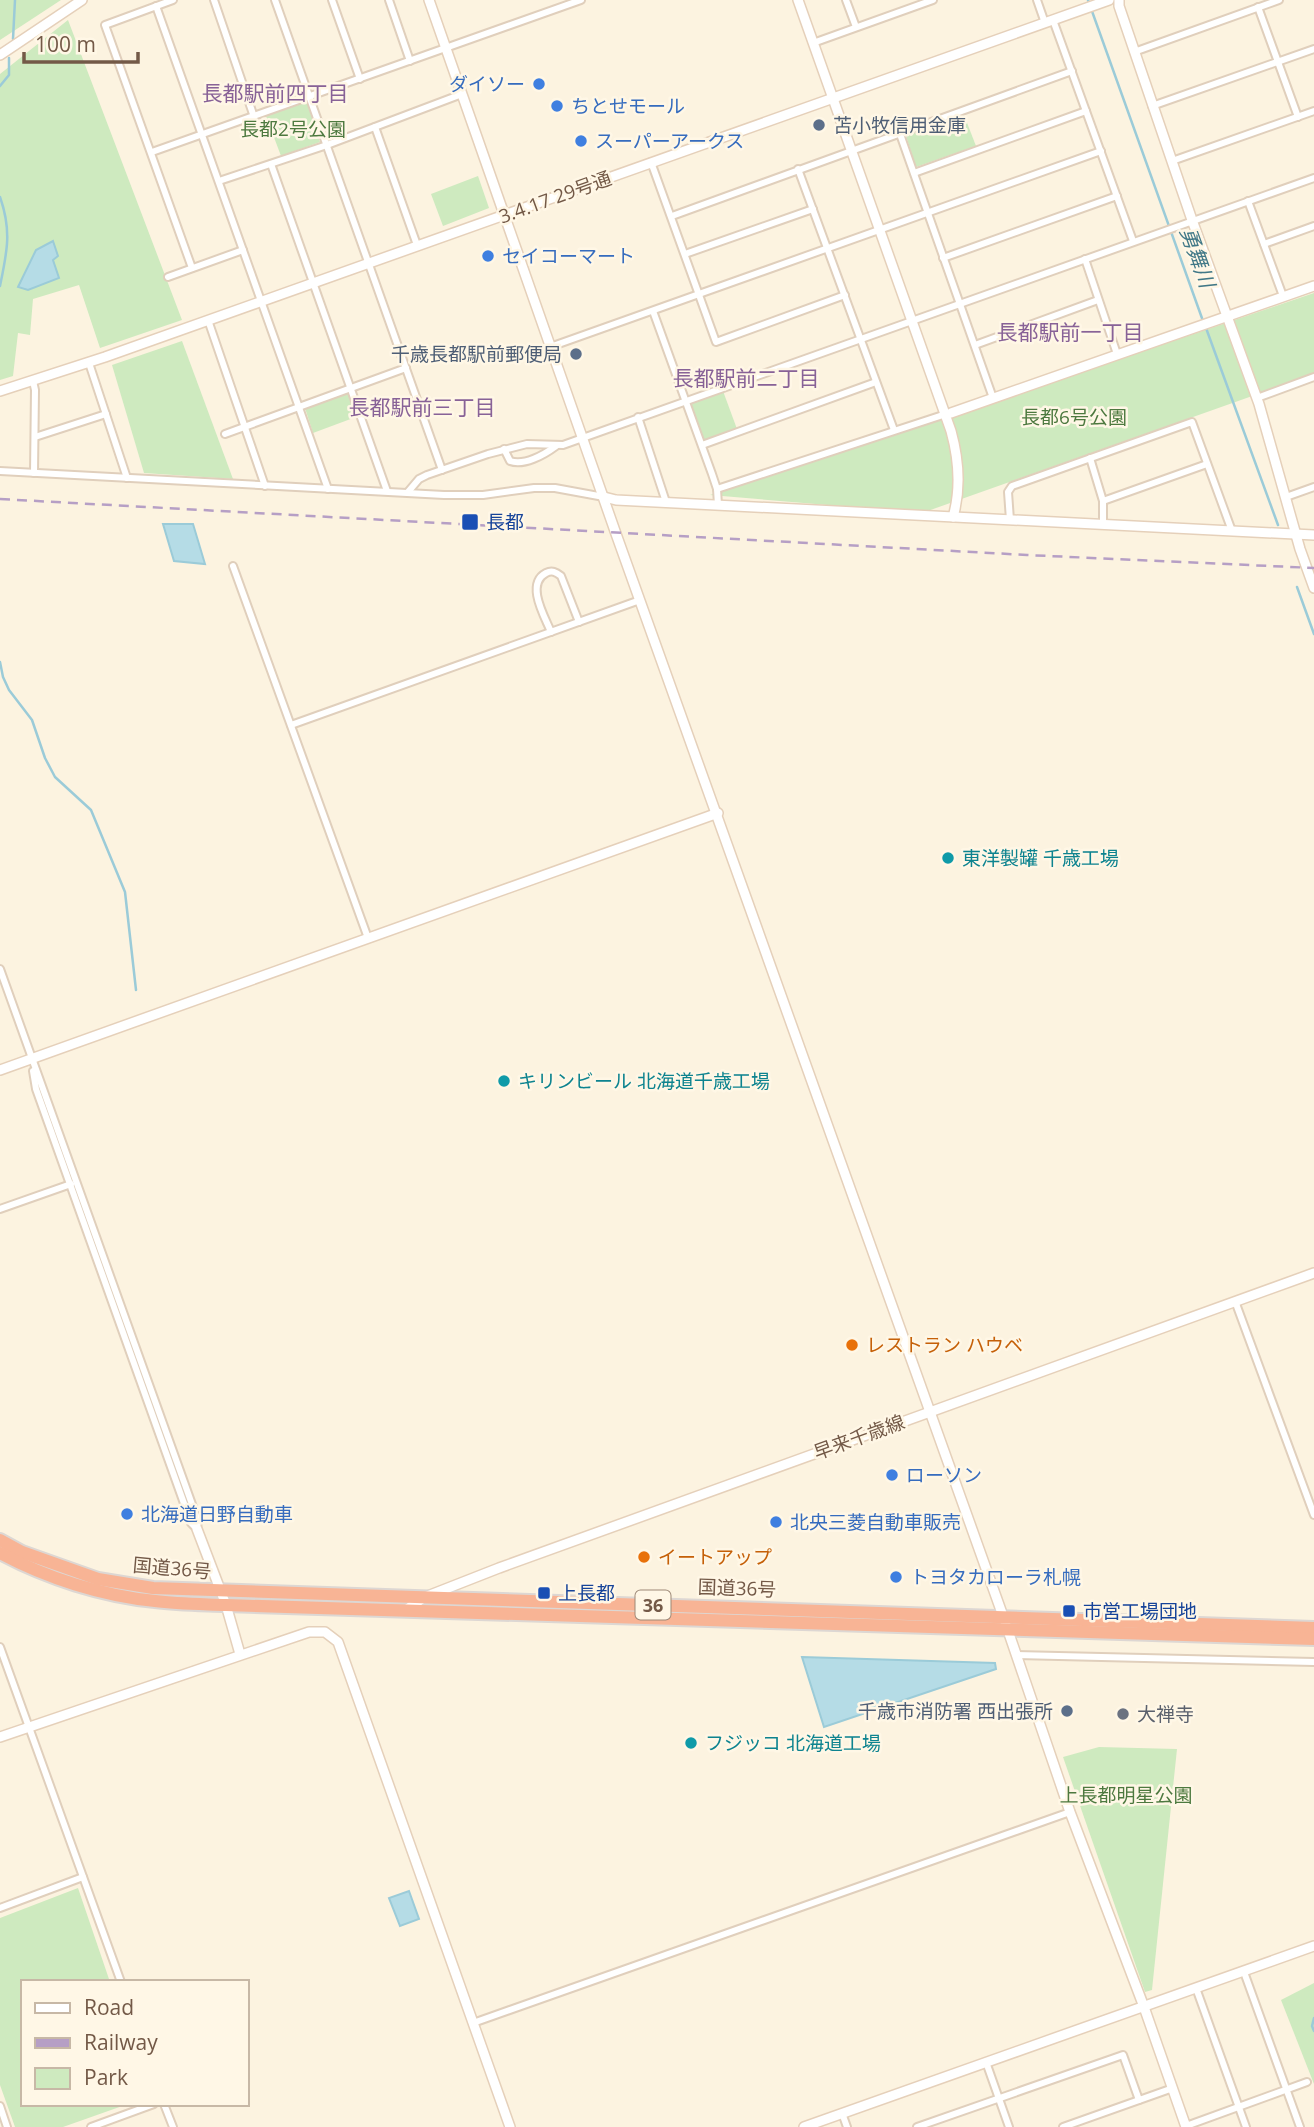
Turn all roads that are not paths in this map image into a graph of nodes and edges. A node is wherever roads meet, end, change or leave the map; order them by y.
1 (82, 0) edge
2 (173, 0) edge
3 (214, 0) edge
4 (275, 0) edge
5 (332, 0) edge
6 (388, 0) edge
7 (429, 0) edge
8 (580, 0) edge
9 (797, 0) edge
10 (846, 0) edge
11 (933, 0) edge
12 (1037, 0) edge
13 (1119, 0) edge
14 (1279, 0) edge
15 (1107, 1) edge
16 (156, 6) junction
17 (1258, 7) junction
18 (1049, 21) junction
19 (856, 27) junction
20 (813, 43) junction
21 (447, 47) junction
22 (1314, 49) edge
23 (1134, 52) junction
24 (0, 55) edge
25 (410, 61) junction
26 (1278, 61) junction
27 (1072, 71) junction
28 (360, 79) junction
29 (462, 94) junction
30 (310, 97) junction
31 (831, 98) junction
32 (1152, 106) junction
33 (1086, 111) junction
34 (1314, 111) edge
35 (254, 117) junction
36 (1298, 117) junction
37 (375, 127) junction
38 (900, 134) junction
39 (203, 135) junction
40 (327, 145) junction
41 (152, 152) junction
42 (850, 152) junction
43 (1101, 152) junction
44 (1171, 161) junction
45 (652, 162) junction
46 (271, 164) junction
47 (798, 169) junction
48 (914, 173) junction
49 (1314, 178) edge
50 (219, 181) junction
51 (1117, 196) junction
52 (1248, 201) junction
53 (813, 209) junction
54 (927, 214) junction
55 (504, 215) junction
56 (672, 216) junction
57 (1192, 220) junction
58 (1314, 226) edge
59 (878, 231) junction
60 (1133, 242) junction
61 (1264, 244) junction
62 (418, 246) junction
63 (828, 249) junction
64 (243, 250) junction
65 (685, 254) junction
66 (943, 258) junction
67 (1085, 259) junction
68 (370, 262) junction
69 (192, 268) junction
70 (168, 277) dead end
71 (313, 283) junction
72 (1314, 286) edge
73 (699, 294) junction
74 (845, 295) junction
75 (1283, 296) junction
76 (1098, 300) junction
77 (261, 301) junction
78 (960, 303) junction
79 (653, 311) junction
80 (1227, 316) junction
81 (208, 320) junction
82 (911, 320) junction
83 (860, 338) junction
84 (975, 345) junction
85 (550, 347) junction
86 (1117, 354) junction
87 (89, 363) junction
88 (406, 368) junction
89 (1314, 379) edge
90 (33, 381) junction
91 (876, 382) junction
92 (350, 388) junction
93 (0, 391) edge
94 (993, 398) junction
95 (1257, 398) junction
96 (685, 400) junction
97 (299, 407) junction
98 (106, 414) junction
99 (948, 414) junction
100 (638, 417) junction
101 (245, 427) junction
102 (894, 430) junction
103 (225, 434) dead end
104 (35, 437) junction
105 (583, 437) junction
106 (702, 445) junction
107 (556, 446) junction
108 (504, 449) junction
109 (1090, 458) junction
110 (1207, 464) junction
111 (442, 470) junction
112 (0, 471) edge
113 (34, 472) junction
114 (127, 478) junction
115 (265, 485) junction
116 (1314, 487) edge
117 (328, 489) junction
118 (717, 489) junction
119 (387, 491) junction
120 (408, 492) junction
121 (604, 497) junction
122 (1286, 497) junction
123 (1103, 501) junction
124 (666, 502) junction
125 (718, 505) junction
126 (953, 517) junction
127 (1010, 520) junction
128 (1103, 524) junction
129 (1232, 531) junction
130 (1296, 534) junction
131 (1314, 535) edge
132 (233, 566) dead end
133 (1314, 588) edge
134 (640, 600) junction
135 (579, 622) junction
136 (551, 632) junction
137 (291, 725) junction
138 (718, 813) junction
139 (368, 938) junction
140 (0, 969) edge
141 (31, 1059) junction
142 (0, 1070) edge
143 (73, 1184) junction
144 (0, 1209) edge
145 (1314, 1273) edge
146 (1235, 1301) junction
147 (930, 1411) junction
148 (1314, 1515) edge
149 (197, 1529) joint
150 (0, 1540) edge
151 (0, 1553) edge
152 (220, 1591) junction
153 (425, 1597) junction
154 (226, 1605) junction
155 (407, 1609) junction
156 (1003, 1616) junction
157 (1314, 1628) edge
158 (1007, 1630) junction
159 (1314, 1639) edge
160 (0, 1647) edge
161 (240, 1654) junction
162 (1017, 1655) junction
163 (1314, 1662) edge
164 (30, 1726) junction
165 (0, 1737) edge
166 (1070, 1812) junction
167 (83, 1877) junction
168 (0, 1908) edge
169 (1314, 1946) edge
170 (1244, 1972) junction
171 (120, 1980) edge
172 (1196, 1988) junction
173 (1144, 2007) junction
174 (473, 2023) junction
175 (986, 2062) junction
176 (1307, 2082) dead end
177 (1172, 2088) junction
178 (1286, 2090) junction
179 (999, 2098) junction
180 (1139, 2100) junction
181 (0, 2106) edge
182 (149, 2106) edge
183 (165, 2106) edge
184 (1239, 2107) junction
185 (842, 2113) junction
186 (1186, 2126) edge
187 (7, 2127) edge
188 (91, 2127) edge
189 (173, 2127) edge
190 (510, 2127) edge
191 (804, 2127) edge
192 (847, 2127) edge
193 (917, 2127) edge
194 (1010, 2127) edge
195 (1063, 2127) edge
196 (1246, 2127) edge
197 (1300, 2127) edge

1 - 24 street
2 - 16 street
3 - 35 street
4 - 30 street
5 - 28 street
6 - 25 street
7 - 21 street
8 - 21 street
9 - 20 street
10 - 19 street
11 - 19 street
12 - 18 street
13 - 23 street
14 - 17 street
15 - 18 street, 3.4.17 29号通
16 - 39 street
16 - 41 street
17 - 23 street
17 - 26 street
18 - 27 street
18 - 31 street, 3.4.17 29号通
19 - 20 street
20 - 31 street
21 - 25 street
21 - 29 street
22 - 26 street
23 - 32 street
25 - 28 street
26 - 32 street
26 - 36 street
27 - 33 street
27 - 38 street
28 - 30 street
29 - 37 street
29 - 55 street
30 - 35 street
30 - 40 street
31 - 42 street
31 - 45 street, 3.4.17 29号通
32 - 44 street
33 - 43 street
33 - 48 street
34 - 36 street
35 - 39 street
36 - 44 street
37 - 40 street
37 - 62 street
38 - 42 street
38 - 48 street
39 - 41 street
39 - 50 street
40 - 46 street
40 - 68 street
41 - 69 street
42 - 47 street
42 - 59 street
43 - 51 street
43 - 54 street
44 - 57 street
45 - 55 street, 3.4.17 29号通
45 - 56 street
46 - 50 street
46 - 71 street
47 - 53 street
47 - 56 street
48 - 54 street
49 - 52 street
50 - 64 street
51 - 60 street
51 - 66 street
52 - 57 street
52 - 61 street
53 - 63 street
53 - 65 street
54 - 59 street
54 - 66 street
55 - 62 street, 3.4.17 29号通
55 - 85 street
56 - 65 street
57 - 60 street
57 - 80 street
58 - 61 street
59 - 63 street
59 - 82 street
60 - 67 street
61 - 75 street
62 - 68 street, 3.4.17 29号通
63 - 73 street
63 - 74 street
64 - 69 street
64 - 77 street
65 - 73 street
66 - 78 street
67 - 76 street
67 - 78 street
68 - 71 street, 3.4.17 29号通
68 - 88 street
69 - 70 street
71 - 77 street, 3.4.17 29号通
71 - 92 street
72 - 75 street
73 - 74 street
73 - 79 street
74 - 83 street
75 - 80 street
76 - 84 street
76 - 86 street
77 - 81 street, 3.4.17 29号通
77 - 97 street
78 - 82 street
78 - 84 street
79 - 85 street
79 - 96 street
80 - 86 street
80 - 95 street
81 - 87 street, 3.4.17 29号通
81 - 101 street
82 - 83 street
82 - 99 street
83 - 91 street
83 - 96 street
84 - 94 street
85 - 105 street
86 - 94 street
87 - 90 street, 3.4.17 29号通
87 - 98 street
88 - 92 street
88 - 111 street
89 - 95 street
90 - 93 street, 3.4.17 29号通
90 - 104 street
91 - 102 street
91 - 106 street
92 - 97 street
92 - 119 street
94 - 99 street
95 - 122 street
96 - 100 street
96 - 106 street
97 - 101 street
97 - 117 street
98 - 104 street
98 - 114 street
99 - 102 street
99 - 126 street
100 - 105 street
100 - 124 street
101 - 103 street
101 - 115 street
102 - 118 street
104 - 113 street
105 - 107 street
105 - 121 street
106 - 118 street
107 - 108 street
107 - 108 street
108 - 111 street
109 - 110 street
109 - 123 street
109 - 127 street
110 - 123 street
110 - 129 street
111 - 120 street
112 - 113 street
113 - 114 street
114 - 115 street
115 - 117 street
116 - 122 street
117 - 119 street
118 - 125 street
119 - 120 street
120 - 121 street
121 - 124 street
121 - 134 street
122 - 130 street
123 - 128 street
124 - 125 street
125 - 126 street
126 - 127 street
127 - 128 street
128 - 129 street
129 - 130 street
130 - 131 street
130 - 133 street
132 - 137 street
134 - 135 street
134 - 138 street
135 - 136 street
135 - 136 street
136 - 137 street
137 - 139 street
138 - 139 street
138 - 147 street
139 - 141 street
140 - 141 street
141 - 142 street
141 - 143 street
143 - 144 street
143 - 149 street
145 - 146 street, 早来千歳線
146 - 147 street, 早来千歳線
146 - 148 street
147 - 153 street, 早来千歳線
147 - 156 street
149 - 152 street
150 - 152 highway, 国道36号 / 36
151 - 154 highway, 国道36号 / 36
152 - 153 highway, 国道36号 / 36
152 - 154 street
153 - 155 street, 早来千歳線
153 - 156 highway, 国道36号 / 36
154 - 155 highway, 国道36号 / 36
154 - 161 street
155 - 158 highway, 国道36号 / 36
156 - 157 highway, 国道36号 / 36
156 - 158 street
158 - 159 highway, 国道36号 / 36
158 - 162 street
160 - 164 street
161 - 164 street
161 - 174 street
162 - 163 street
162 - 166 street
164 - 165 street
164 - 167 street
166 - 173 street
166 - 174 street
167 - 168 street
167 - 171 street
169 - 170 street
170 - 172 street
170 - 178 street
172 - 173 street
172 - 184 street
173 - 175 street
173 - 177 street
174 - 190 street
175 - 179 street
175 - 185 street
176 - 178 street
177 - 180 street
177 - 186 street
178 - 184 street
178 - 197 street
179 - 180 street
179 - 193 street
179 - 194 street
180 - 195 street
181 - 187 street
182 - 188 street
183 - 189 street
184 - 186 street
184 - 196 street
185 - 191 street
185 - 192 street

